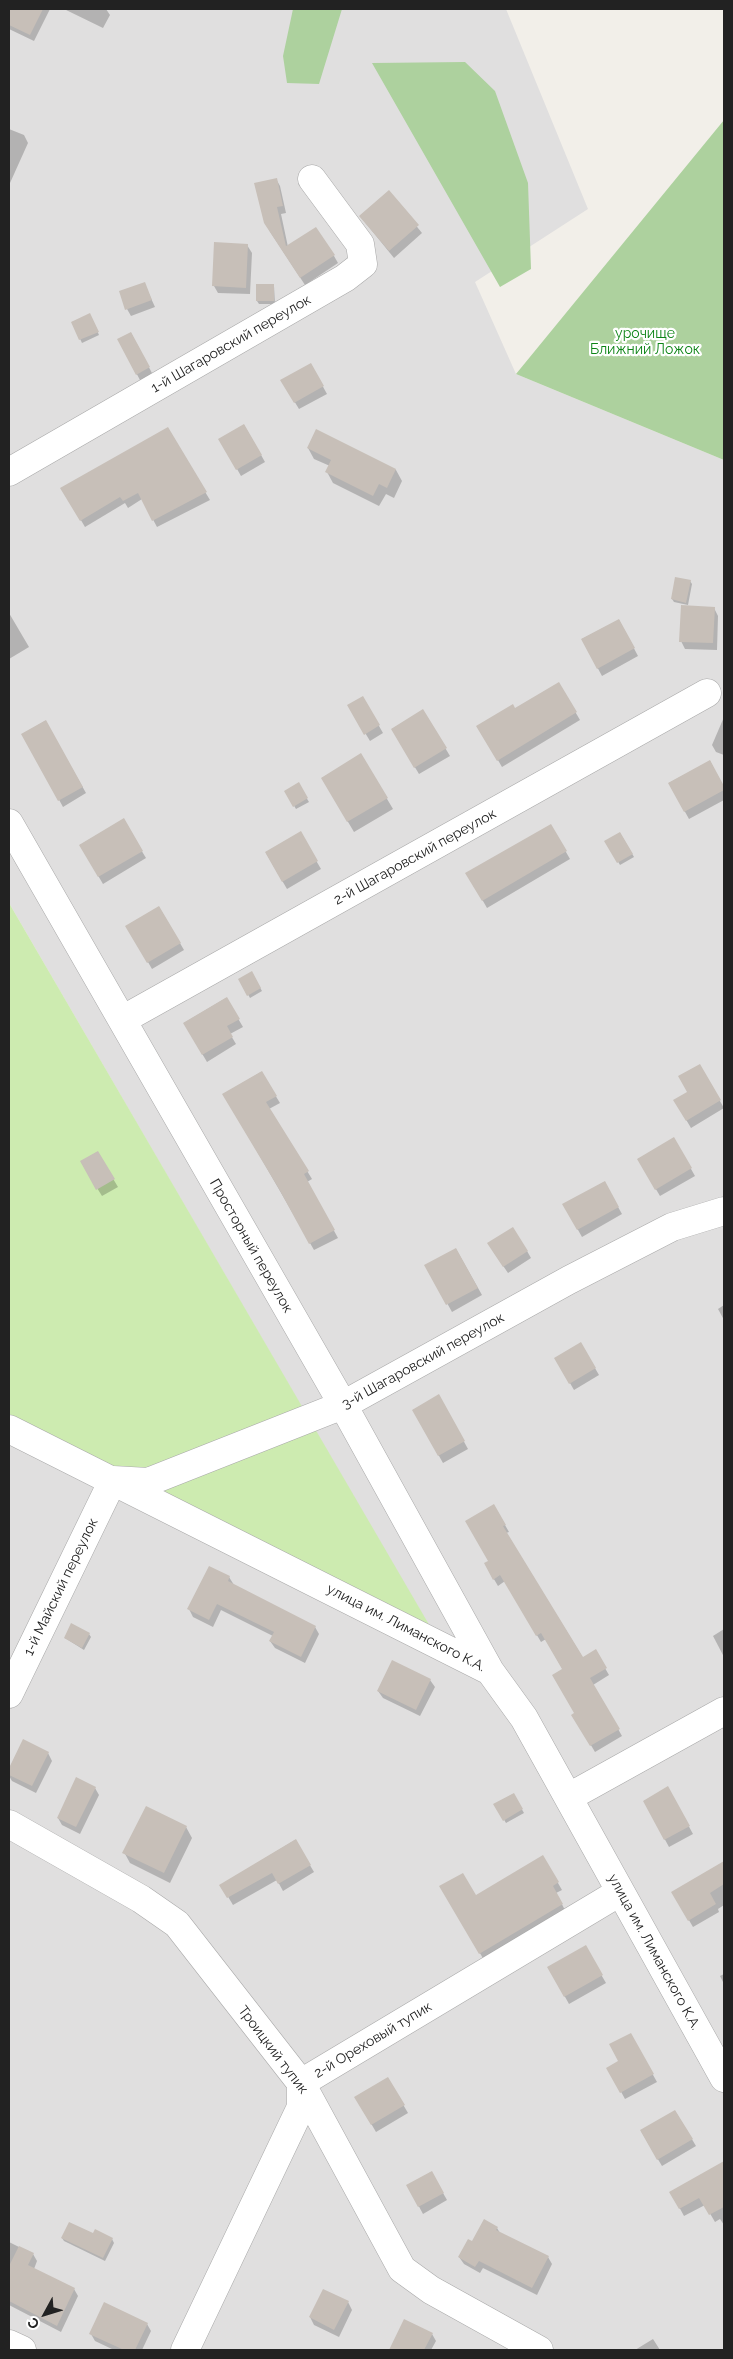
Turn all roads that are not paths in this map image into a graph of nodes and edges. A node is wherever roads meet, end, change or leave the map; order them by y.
1 (312, 179) dead end
2 (9, 472) edge
3 (707, 693) dead end
4 (9, 823) edge
5 (122, 1020) junction
6 (724, 1211) edge
7 (343, 1405) junction
8 (9, 1429) edge
9 (113, 1480) junction
10 (490, 1671) junction
11 (9, 1694) edge
12 (724, 1710) edge
13 (569, 1797) junction
14 (9, 1824) edge
15 (620, 1892) junction
16 (724, 2078) edge
17 (301, 2083) junction
18 (9, 2344) edge
19 (22, 2350) edge
20 (185, 2350) edge
21 (539, 2350) edge

1 - 2 street, 1-й Шагаровский переулок
3 - 5 street, 2-й Шагаровский переулок
4 - 5 street, Просторный переулок
5 - 7 street, Просторный переулок
6 - 7 street, 3-й Шагаровский переулок
7 - 9 street, 3-й Шагаровский переулок
7 - 10 street, Просторный переулок
8 - 9 street, улица им. Лиманского К.А.
9 - 10 street, улица им. Лиманского К.А.
9 - 11 street, 1-й Майский переулок
10 - 13 street, улица им. Лиманского К.А.
12 - 13 street
13 - 15 street, улица им. Лиманского К.А.
14 - 17 street, Троицкий тупик
15 - 16 street, улица им. Лиманского К.А.
15 - 17 street, 2-й Ореховый тупик
17 - 20 street, 2-й Ореховый тупик
17 - 21 street, Троицкий тупик
18 - 19 street

